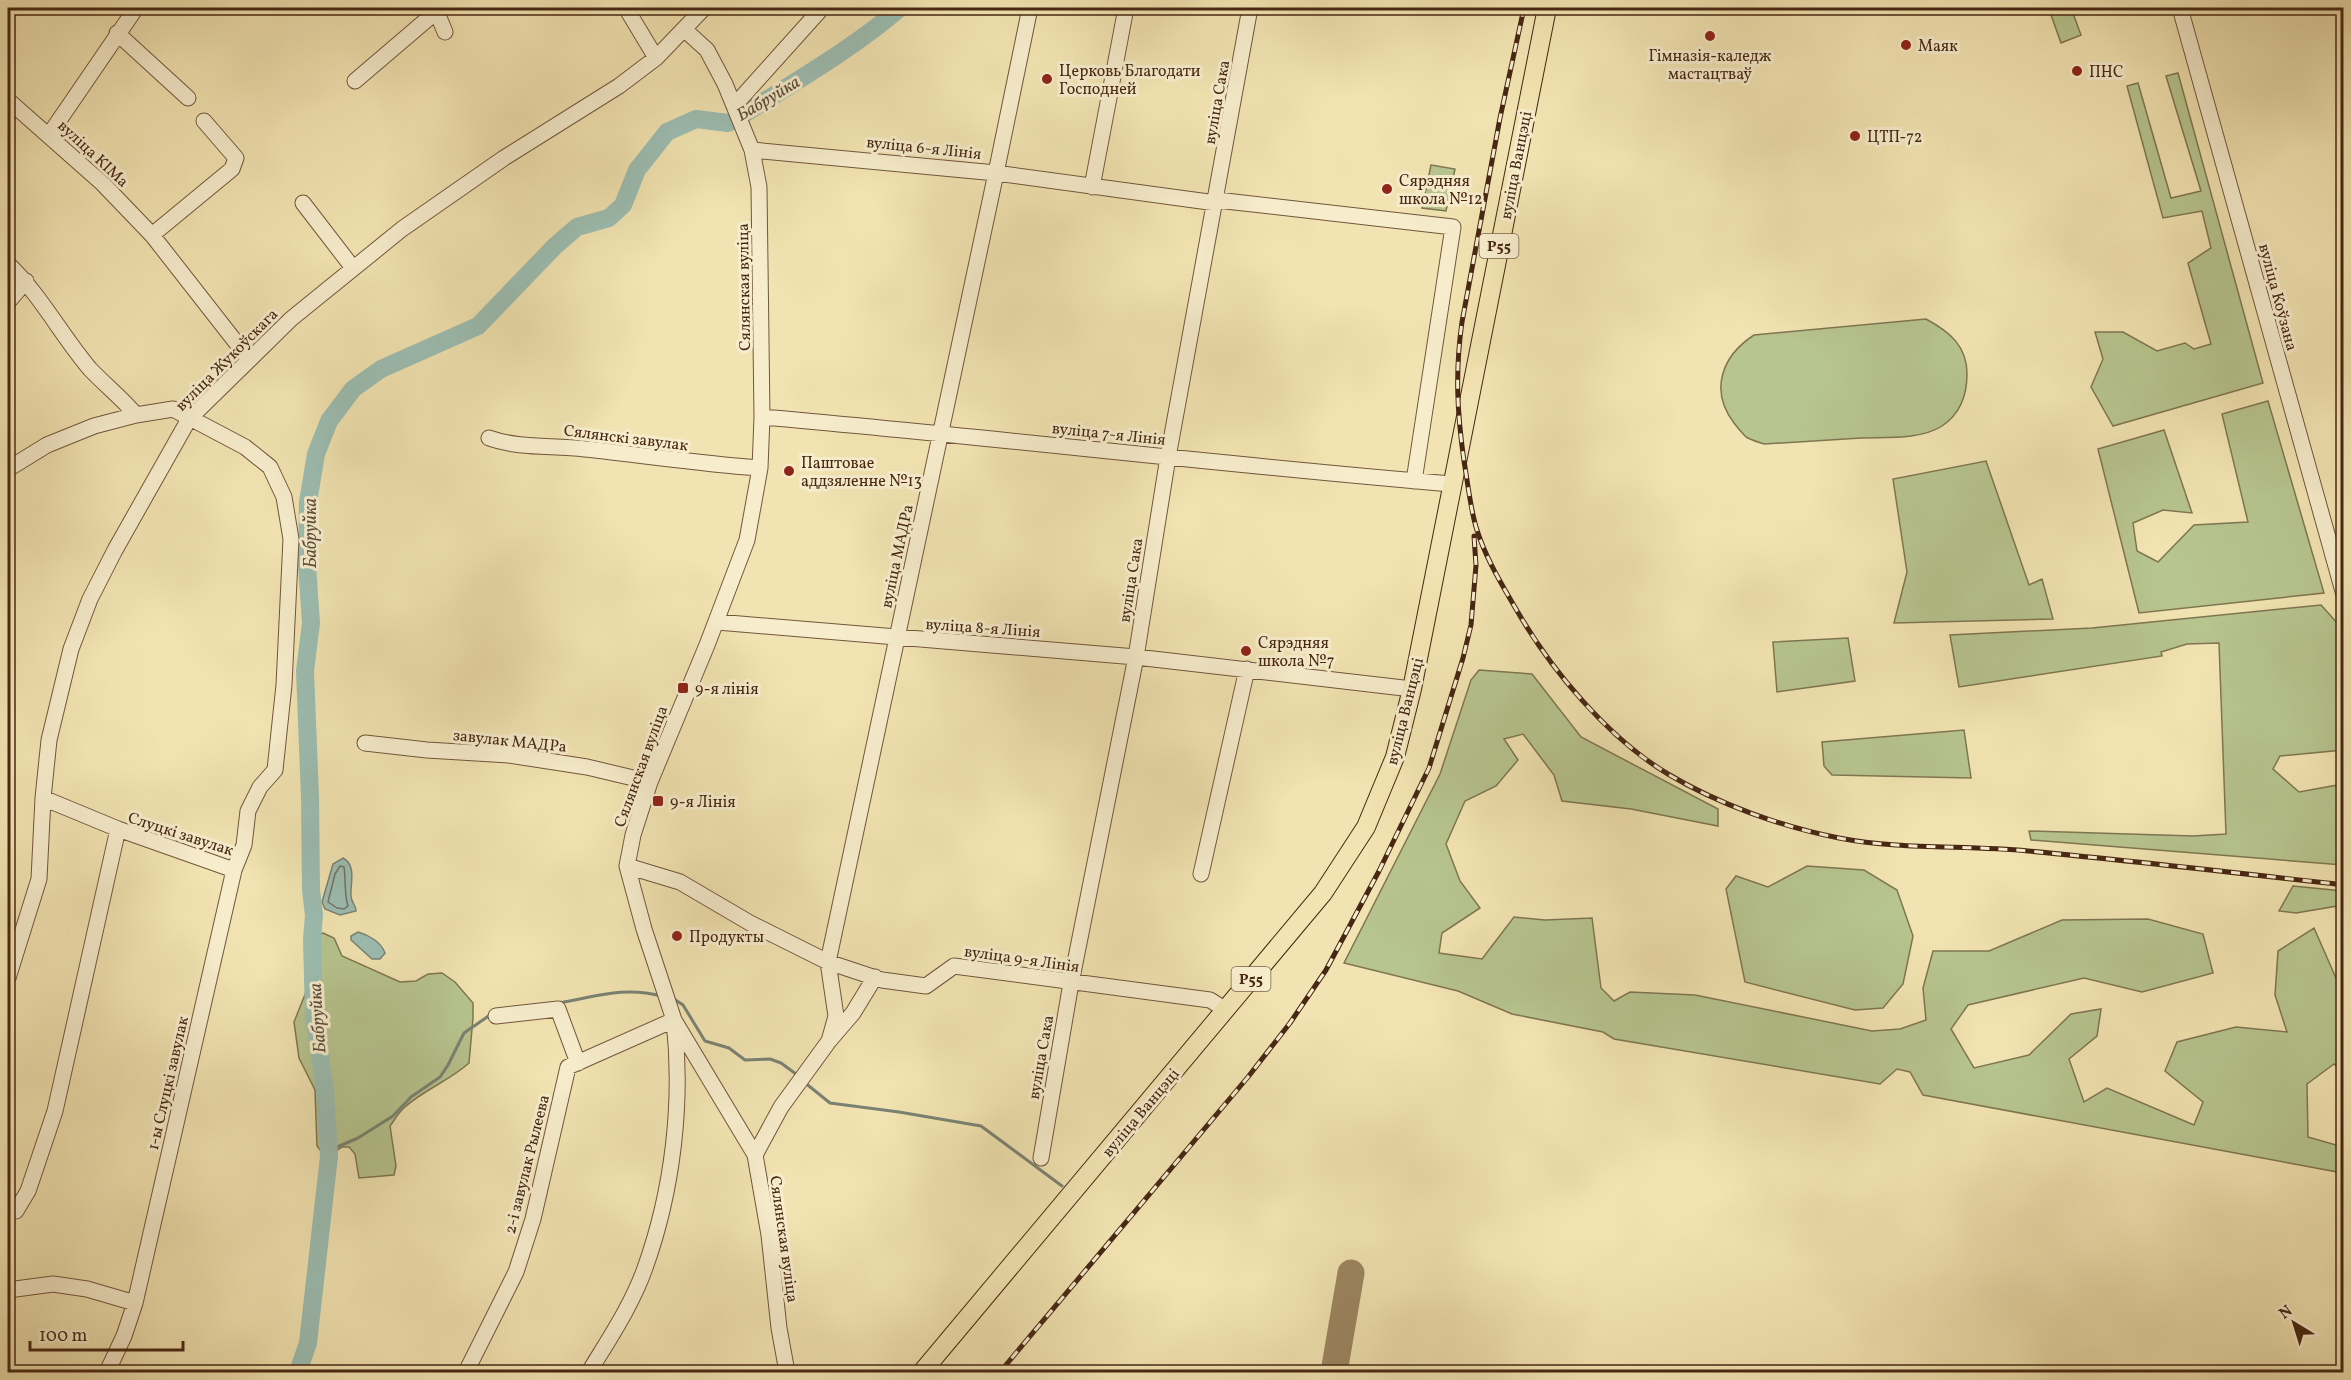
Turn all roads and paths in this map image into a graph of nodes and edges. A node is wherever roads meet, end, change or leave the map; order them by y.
1 (136, 8) edge
2 (626, 8) edge
3 (704, 8) edge
4 (822, 8) edge
5 (1030, 8) edge
6 (1126, 8) edge
7 (1250, 8) edge
8 (1547, 8) edge
9 (2180, 8) edge
10 (436, 9) edge
11 (685, 30) junction
12 (445, 32) dead end
13 (117, 33) junction
14 (656, 58) junction
15 (355, 81) dead end
16 (188, 98) dead end
17 (8, 100) edge
18 (734, 106) junction
19 (204, 121) dead end
20 (49, 135) junction
21 (752, 150) junction
22 (996, 173) junction
23 (1092, 187) junction
24 (1217, 202) junction
25 (303, 203) dead end
26 (152, 235) junction
27 (8, 264) edge
28 (353, 268) junction
29 (26, 281) junction
30 (8, 302) edge
31 (249, 359) junction
32 (136, 415) junction
33 (762, 417) junction
34 (189, 419) junction
35 (941, 433) junction
36 (489, 438) dead end
37 (1168, 457) junction
38 (760, 468) junction
39 (8, 469) edge
40 (1414, 481) junction
41 (1452, 484) junction
42 (2343, 595) edge
43 (717, 622) junction
44 (896, 638) junction
45 (1136, 657) junction
46 (1247, 669) junction
47 (1412, 689) junction
48 (365, 743) dead end
49 (650, 782) junction
50 (43, 798) junction
51 (118, 829) junction
52 (627, 867) junction
53 (234, 870) junction
54 (1201, 874) dead end
55 (828, 962) junction
56 (875, 977) junction
57 (8, 978) edge
58 (1071, 983) junction
59 (1226, 1010) junction
60 (496, 1016) dead end
61 (674, 1020) junction
62 (829, 1041) junction
63 (578, 1063) junction
64 (755, 1155) junction
65 (1041, 1158) dead end
66 (8, 1211) edge
67 (8, 1290) edge
68 (135, 1303) junction
69 (109, 1372) edge
70 (466, 1372) edge
71 (589, 1372) edge
72 (787, 1372) edge
73 (921, 1372) edge

1 - 13 street
2 - 14 street
3 - 11 street, вуліца Жукоўскага
4 - 18 street
5 - 22 street, вуліца МАДРа
6 - 23 street
7 - 24 street, вуліца Сака
8 - 41 main road, вуліца Ванцэці / Р55
9 - 42 street, вуліца Коўзана
10 - 12 street
10 - 15 street
11 - 14 street, вуліца Жукоўскага
11 - 18 street, Сялянская вуліца
13 - 16 street
13 - 20 street
14 - 28 street, вуліца Жукоўскага
17 - 20 street, вуліца КІМа
18 - 21 street, Сялянская вуліца
19 - 26 street
20 - 26 street, вуліца КІМа
21 - 22 street, вуліца 6-я Лінія
21 - 33 street, Сялянская вуліца
22 - 23 street, вуліца 6-я Лінія
22 - 35 street, вуліца МАДРа
23 - 24 street, вуліца 6-я Лінія
24 - 37 street, вуліца Сака
24 - 40 street, вуліца 6-я Лінія
25 - 28 street
26 - 31 street, вуліца КІМа
27 - 29 street
28 - 31 street, вуліца Жукоўскага
29 - 30 street
29 - 32 street
31 - 34 street, вуліца Жукоўскага
32 - 34 street, Слуцкі завулак
32 - 39 street, Слуцкі завулак
33 - 35 street, вуліца 7-я Лінія
33 - 38 street, Сялянская вуліца
34 - 50 street, вуліца Жукоўскага
34 - 53 street, Слуцкі завулак
35 - 37 street, вуліца 7-я Лінія
35 - 44 street, вуліца МАДРа
36 - 38 street, Сялянскі завулак
37 - 40 street, вуліца 7-я Лінія
37 - 45 street, вуліца Сака
38 - 43 street, Сялянская вуліца
40 - 41 street, вуліца 7-я Лінія
41 - 47 main road, вуліца Ванцэці / Р55
43 - 44 street, вуліца 8-я Лінія
43 - 49 street, Сялянская вуліца
44 - 45 street, вуліца 8-я Лінія
44 - 55 street, вуліца МАДРа
45 - 46 street, вуліца 8-я Лінія
45 - 58 street, вуліца Сака
46 - 47 street, вуліца 8-я Лінія
46 - 54 street
47 - 59 main road, вуліца Ванцэці / Р55
48 - 49 street, завулак МАДРа
49 - 52 street, Сялянская вуліца
50 - 51 street
50 - 57 street, вуліца Жукоўскага
51 - 53 street, Слуцкі завулак
51 - 66 street, Слуцкі завулак
52 - 55 street, вуліца 9-я Лінія
52 - 61 street, Сялянская вуліца
53 - 68 street, 1-ы Слуцкі завулак
55 - 56 street, вуліца 9-я Лінія
55 - 62 street, вуліца МАДРа
56 - 58 street, вуліца 9-я Лінія
56 - 62 street, вуліца МАДРа
58 - 59 street, вуліца 9-я Лінія
58 - 65 street, вуліца Сака
59 - 73 main road, вуліца Ванцэці / Р55
60 - 63 street
61 - 63 street
61 - 64 street, Сялянская вуліца
61 - 71 street
62 - 64 street, вуліца МАДРа
63 - 70 street, 2-і завулак Рылеева
64 - 72 street, Сялянская вуліца
67 - 68 street
68 - 69 street, 1-ы Слуцкі завулак

